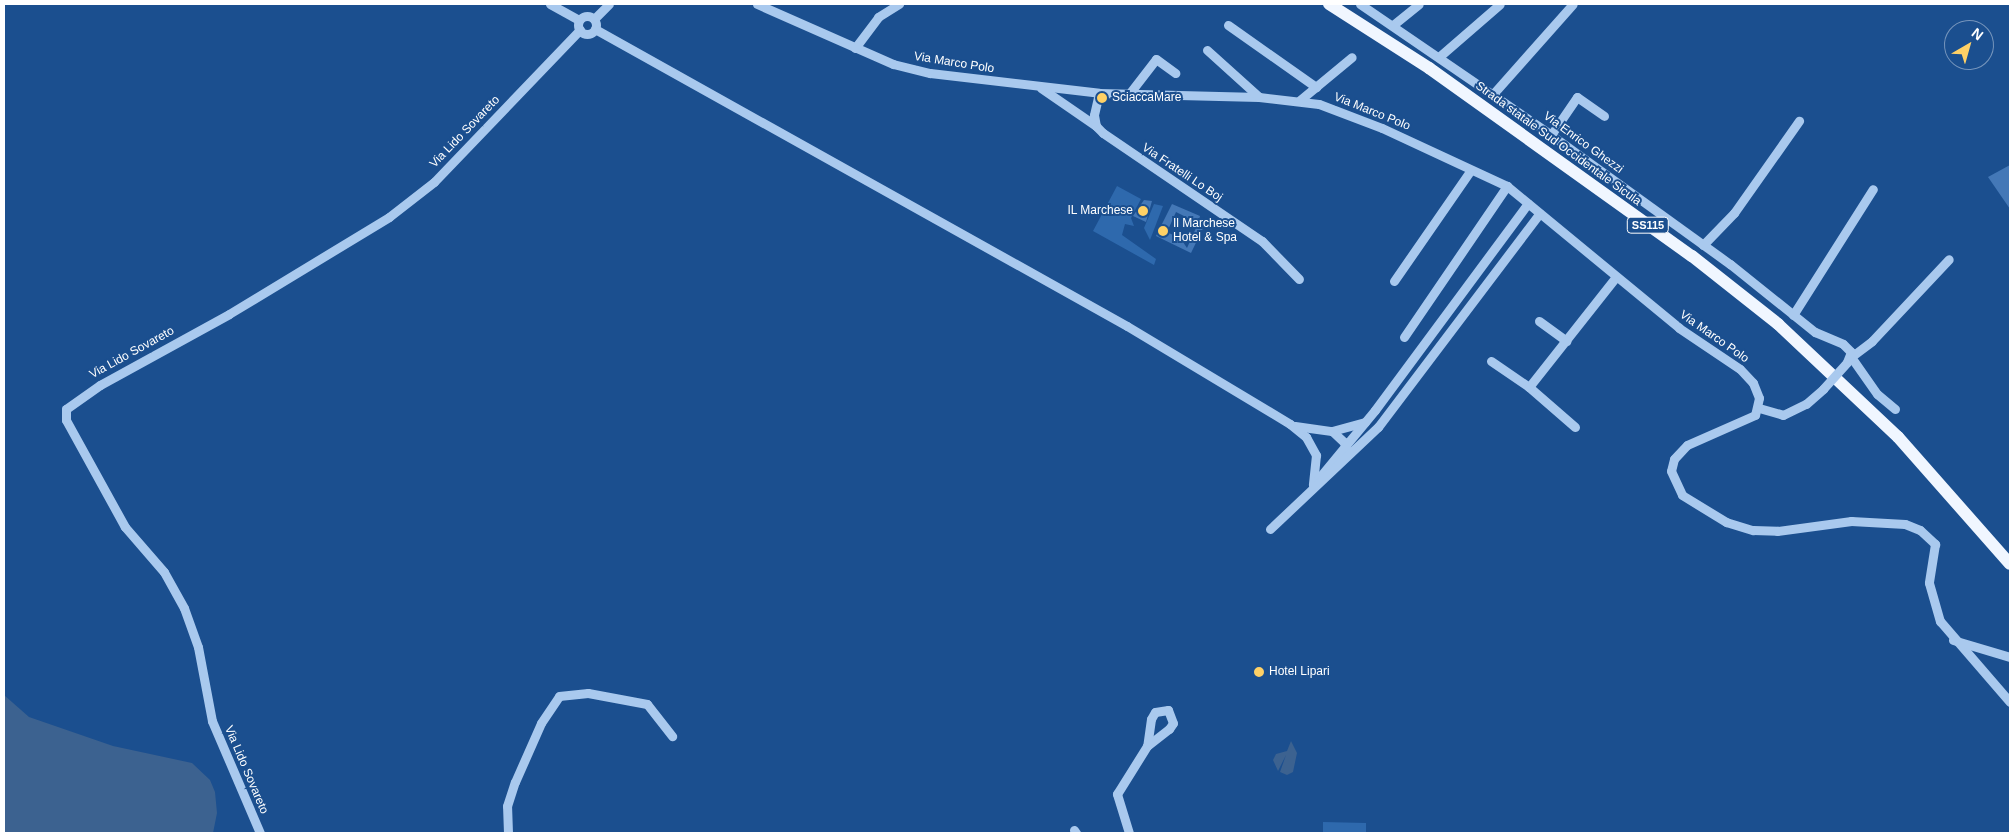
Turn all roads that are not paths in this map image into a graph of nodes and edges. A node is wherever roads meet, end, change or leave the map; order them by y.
1 (550, 4) edge
2 (608, 4) edge
3 (757, 4) edge
4 (899, 4) edge
5 (1329, 4) edge
6 (1360, 4) edge
7 (1419, 4) edge
8 (1500, 4) edge
9 (1573, 4) edge
10 (594, 19) junction
11 (579, 20) junction
12 (1228, 25) dead end
13 (1393, 25) junction
14 (595, 29) junction
15 (580, 30) junction
16 (855, 48) junction
17 (1207, 50) dead end
18 (1440, 56) junction
19 (1352, 57) dead end
20 (1175, 73) dead end
21 (1316, 87) junction
22 (1041, 88) junction
23 (1099, 93) junction
24 (1129, 94) junction
25 (1493, 94) junction
26 (1259, 97) junction
27 (1300, 100) junction
28 (1604, 116) dead end
29 (1799, 121) dead end
30 (1096, 126) junction
31 (1551, 135) junction
32 (1471, 170) junction
33 (1507, 186) junction
34 (1873, 189) dead end
35 (1528, 203) junction
36 (1540, 213) junction
37 (1703, 245) junction
38 (1949, 259) dead end
39 (1616, 277) junction
40 (1299, 279) dead end
41 (1394, 281) dead end
42 (1793, 315) junction
43 (1539, 321) dead end
44 (1404, 337) dead end
45 (1567, 341) junction
46 (1849, 360) junction
47 (1491, 361) dead end
48 (1529, 387) junction
49 (1759, 408) junction
50 (1895, 409) dead end
51 (1366, 422) junction
52 (1290, 424) junction
53 (1575, 427) dead end
54 (1332, 431) junction
55 (1346, 446) junction
56 (1316, 455) junction
57 (1345, 460) junction
58 (1331, 463) junction
59 (1313, 485) junction
60 (1302, 498) junction
61 (1270, 529) dead end
62 (2010, 564) edge
63 (1953, 640) junction
64 (2010, 657) edge
65 (2010, 702) edge
66 (672, 736) dead end
67 (1147, 746) dead end
68 (260, 833) edge
69 (508, 833) edge
70 (1129, 833) edge

1 - 11 street
2 - 10 street
3 - 16 street, Via Marco Polo
4 - 16 street
5 - 62 main road, Strada statale Sud Occidentale Sicula / SS115
6 - 13 street, Via Enrico Ghezzi
7 - 13 street
8 - 18 street
9 - 25 street
10 - 11 street
10 - 14 street
11 - 15 street
12 - 21 street
13 - 18 street, Via Enrico Ghezzi
14 - 15 street
14 - 52 street
15 - 68 street, Via Lido Sovareto
16 - 22 street, Via Marco Polo
17 - 26 street
18 - 25 street, Via Enrico Ghezzi
19 - 21 street
20 - 24 street
21 - 27 street
22 - 23 street, Via Marco Polo
22 - 30 street, Via Fratelli Lo Boj
23 - 24 street, Via Marco Polo
23 - 30 street
24 - 26 street, Via Marco Polo
25 - 31 street, Via Enrico Ghezzi
26 - 27 street, Via Marco Polo
27 - 32 street, Via Marco Polo
28 - 31 street
29 - 37 street
30 - 40 street, Via Fratelli Lo Boj
31 - 37 street, Via Enrico Ghezzi
32 - 33 street, Via Marco Polo
32 - 41 street
33 - 35 street, Via Marco Polo
33 - 44 street
34 - 42 street
35 - 36 street, Via Marco Polo
35 - 51 street
36 - 39 street, Via Marco Polo
36 - 57 street
37 - 42 street, Via Enrico Ghezzi
38 - 46 street
39 - 45 street
39 - 49 street, Via Marco Polo
42 - 46 street, Via Enrico Ghezzi
43 - 45 street
45 - 48 street
46 - 49 street, bridge
46 - 50 street, Via Enrico Ghezzi
47 - 48 street
48 - 53 street
49 - 63 street
51 - 54 street
51 - 55 street
52 - 54 street
52 - 56 street
54 - 55 street
55 - 57 street
55 - 58 street
56 - 58 street
56 - 59 street
57 - 58 street
57 - 60 street
58 - 59 street
59 - 60 street
60 - 61 street
63 - 64 street
63 - 65 street
66 - 69 street
67 - 70 street

